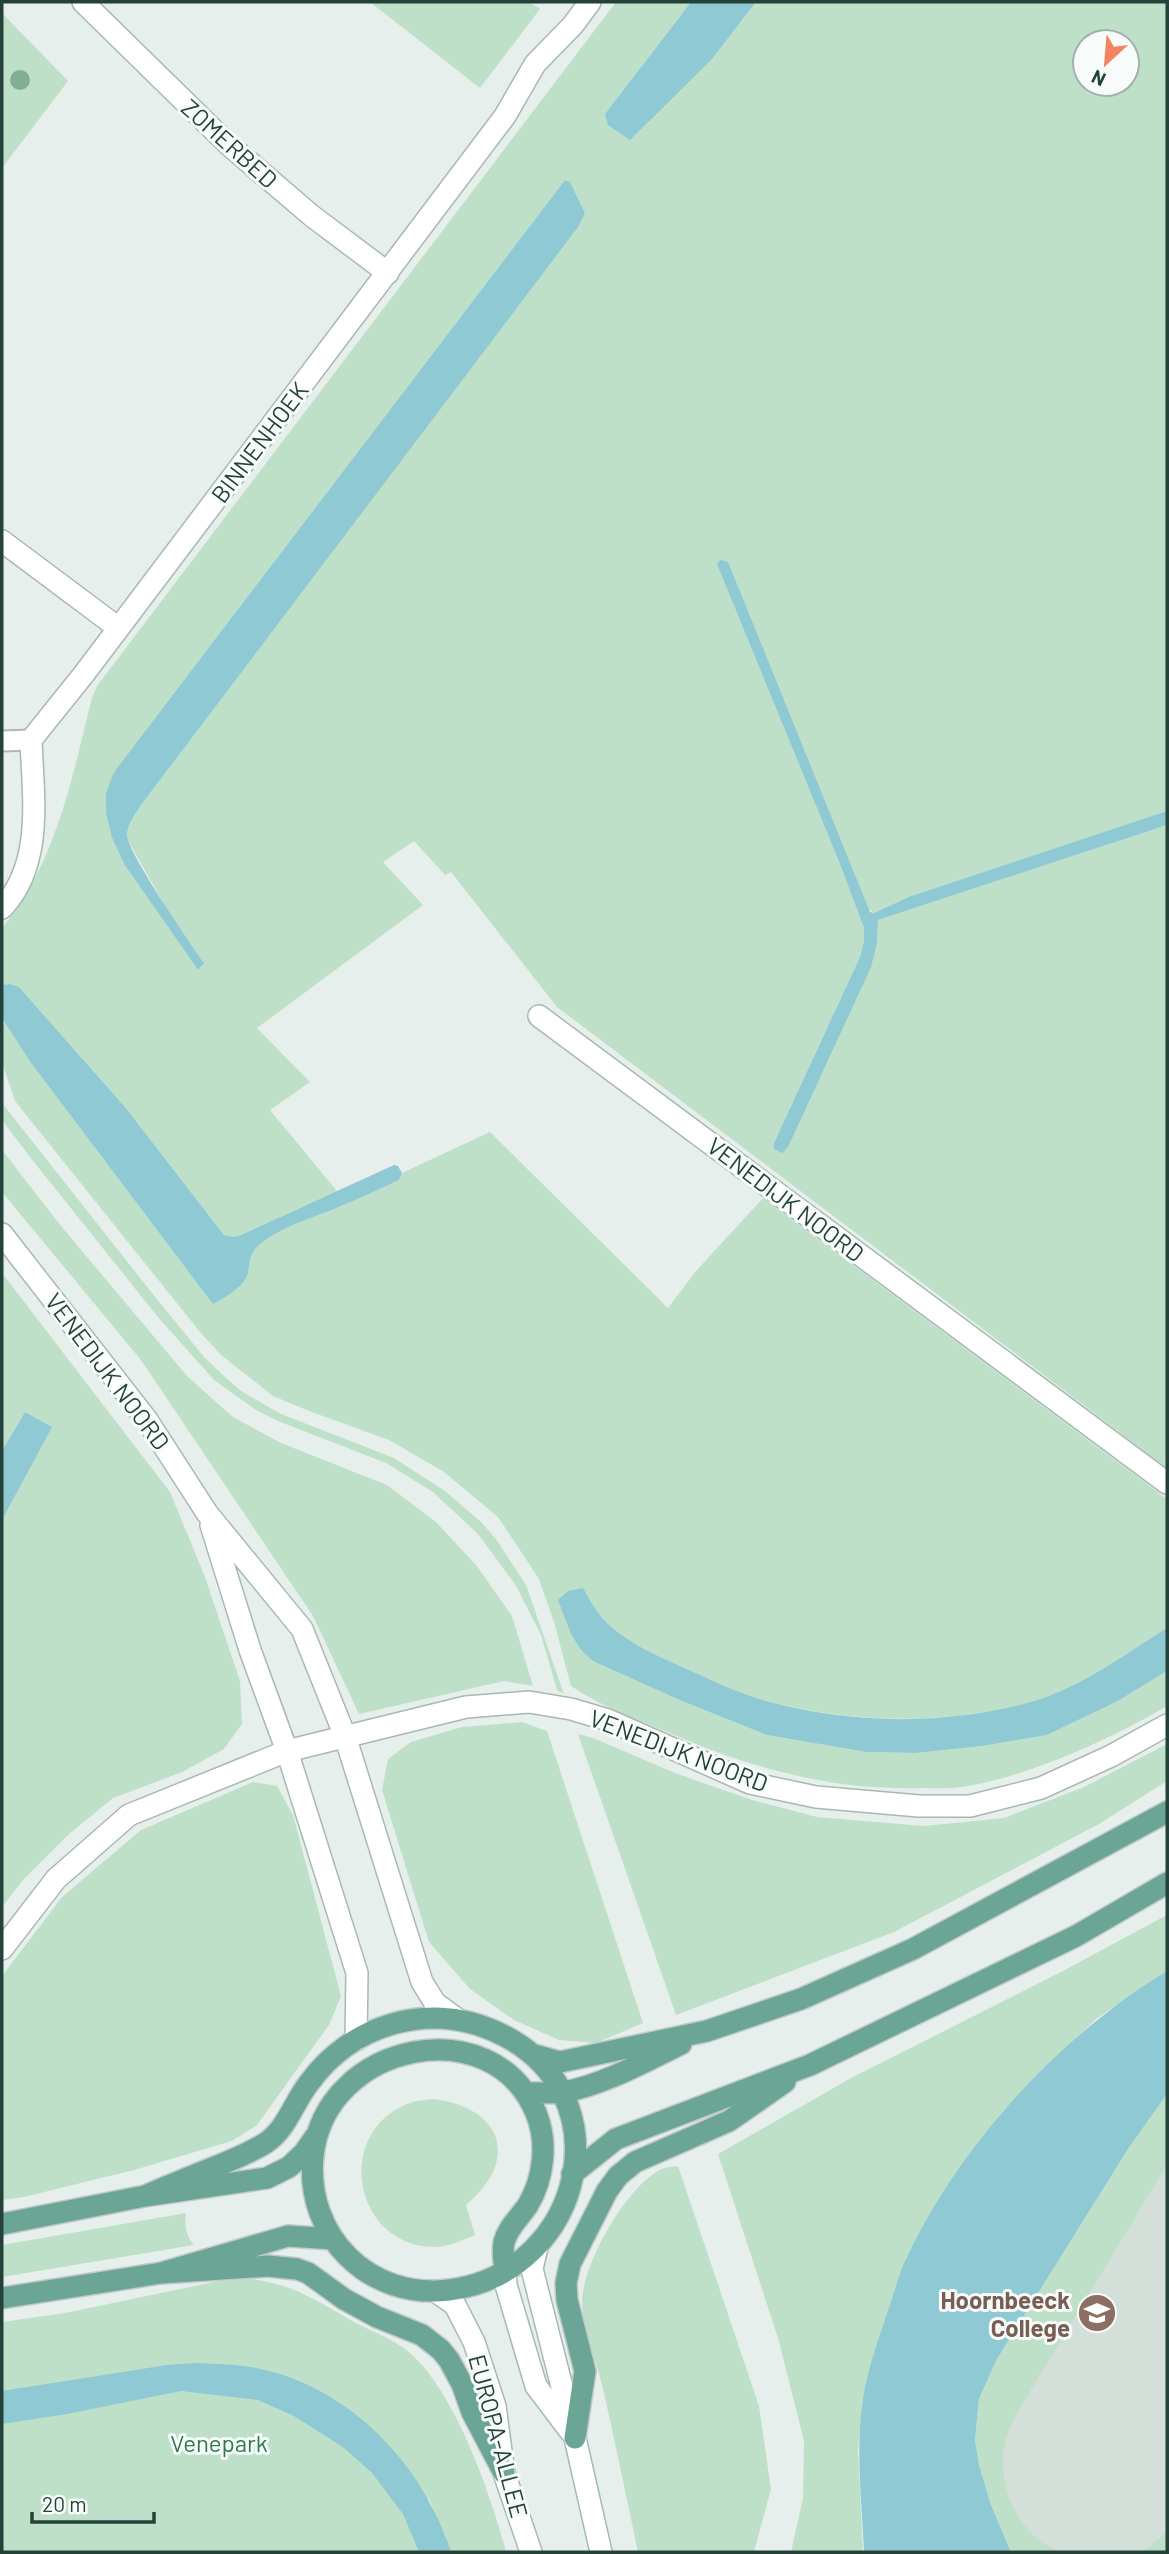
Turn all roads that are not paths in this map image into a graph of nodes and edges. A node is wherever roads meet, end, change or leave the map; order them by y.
1 (83, 2) edge
2 (590, 2) edge
3 (388, 273) junction
4 (2, 541) edge
5 (117, 627) junction
6 (31, 740) junction
7 (2, 741) edge
8 (2, 908) edge
9 (539, 1016) dead end
10 (2, 1234) edge
11 (1167, 1483) edge
12 (208, 1513) junction
13 (1167, 1725) edge
14 (345, 1736) junction
15 (287, 1751) junction
16 (1167, 1812) edge
17 (1167, 1884) edge
18 (2, 1949) edge
19 (457, 2019) junction
20 (708, 2031) junction
21 (356, 2040) junction
22 (534, 2055) junction
23 (810, 2065) junction
24 (355, 2077) junction
25 (564, 2092) junction
26 (525, 2093) junction
27 (318, 2132) junction
28 (572, 2174) junction
29 (145, 2196) junction
30 (2, 2224) edge
31 (333, 2239) junction
32 (537, 2247) junction
33 (505, 2271) junction
34 (160, 2273) junction
35 (435, 2291) junction
36 (2, 2298) edge
37 (575, 2438) junction
38 (504, 2473) junction
39 (531, 2552) edge
40 (601, 2552) edge

1 - 3 street, ZOMERBED
2 - 3 street, BINNENHOEK
3 - 5 street, BINNENHOEK
4 - 5 street
5 - 6 street, BINNENHOEK
6 - 7 lane
6 - 8 street
9 - 11 street, VENEDIJK NOORD
10 - 12 street, VENEDIJK NOORD
12 - 14 street, VENEDIJK NOORD
12 - 15 street, VENEDIJK NOORD
13 - 14 street, VENEDIJK NOORD
14 - 15 street, VENEDIJK NOORD
14 - 19 street, VENEDIJK NOORD
15 - 18 street
15 - 21 street, VENEDIJK NOORD
16 - 20 main road
17 - 23 main road
19 - 21 main road
19 - 22 main road
20 - 22 main road
20 - 25 main road
21 - 24 main road
21 - 29 main road
22 - 25 main road
23 - 28 main road
23 - 37 main road
24 - 26 main road
24 - 27 main road
25 - 26 main road
25 - 28 main road
26 - 33 main road
27 - 29 main road
27 - 31 main road
28 - 32 main road
29 - 30 main road
31 - 34 main road
31 - 35 main road
32 - 33 main road
32 - 37 street, EUROPA-ALLEE
33 - 35 main road
33 - 37 street, EUROPA-ALLEE
34 - 36 main road
34 - 38 main road
35 - 38 street, EUROPA-ALLEE
37 - 40 street, EUROPA-ALLEE
38 - 39 street, EUROPA-ALLEE

